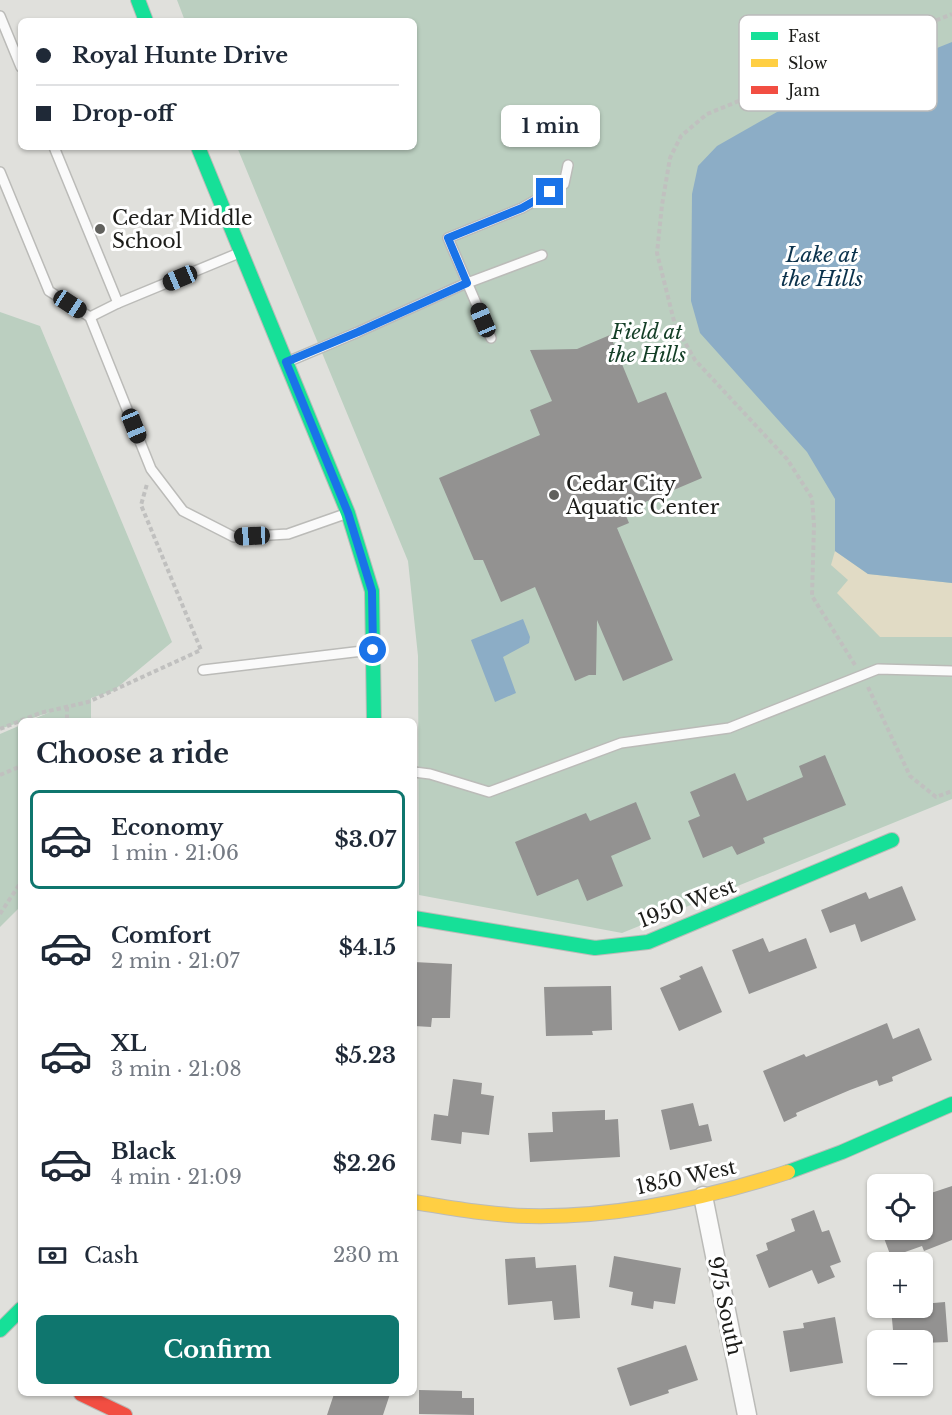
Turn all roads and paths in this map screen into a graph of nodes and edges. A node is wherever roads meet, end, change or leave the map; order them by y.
1 (138, 0) edge
2 (952, 14) edge
3 (0, 16) edge
4 (145, 18) edge
5 (937, 20) edge
6 (18, 60) edge
7 (739, 101) edge
8 (55, 150) edge
9 (199, 150) edge
10 (568, 165) dead end
11 (0, 172) edge
12 (241, 252) junction
13 (542, 255) dead end
14 (467, 283) junction
15 (118, 303) junction
16 (90, 317) junction
17 (491, 338) dead end
18 (286, 362) junction
19 (151, 469) junction
20 (348, 513) junction
21 (373, 650) junction
22 (203, 670) dead end
23 (952, 671) edge
24 (861, 675) junction
25 (67, 707) junction
26 (26, 718) edge
27 (67, 718) edge
28 (374, 718) edge
29 (18, 721) edge
30 (0, 729) edge
31 (18, 767) edge
32 (417, 772) edge
33 (0, 775) edge
34 (952, 791) edge
35 (892, 840) dead end
36 (18, 887) edge
37 (0, 914) edge
38 (417, 918) edge
39 (952, 1104) edge
40 (703, 1197) junction
41 (417, 1203) edge
42 (18, 1313) edge
43 (6, 1330) edge
44 (84, 1396) edge
45 (125, 1415) edge
46 (747, 1415) edge

1 - 4 street
2 - 5 path
3 - 6 lane
7 - 24 path
8 - 15 lane
9 - 12 street
10 - 14 lane
11 - 16 lane
12 - 15 lane
12 - 18 street
13 - 14 lane
14 - 17 lane
14 - 18 lane
15 - 16 lane
16 - 19 lane
18 - 20 street
19 - 20 lane
19 - 25 path
20 - 21 street
21 - 22 lane
21 - 28 street
23 - 24 lane
24 - 32 lane
24 - 34 path
25 - 26 path
25 - 27 path
29 - 30 path
31 - 33 path
35 - 38 street, 1950 West
36 - 37 path
39 - 40 street, 1850 West
40 - 41 street, 1850 West
40 - 46 street, 975 South
42 - 43 street
44 - 45 street

